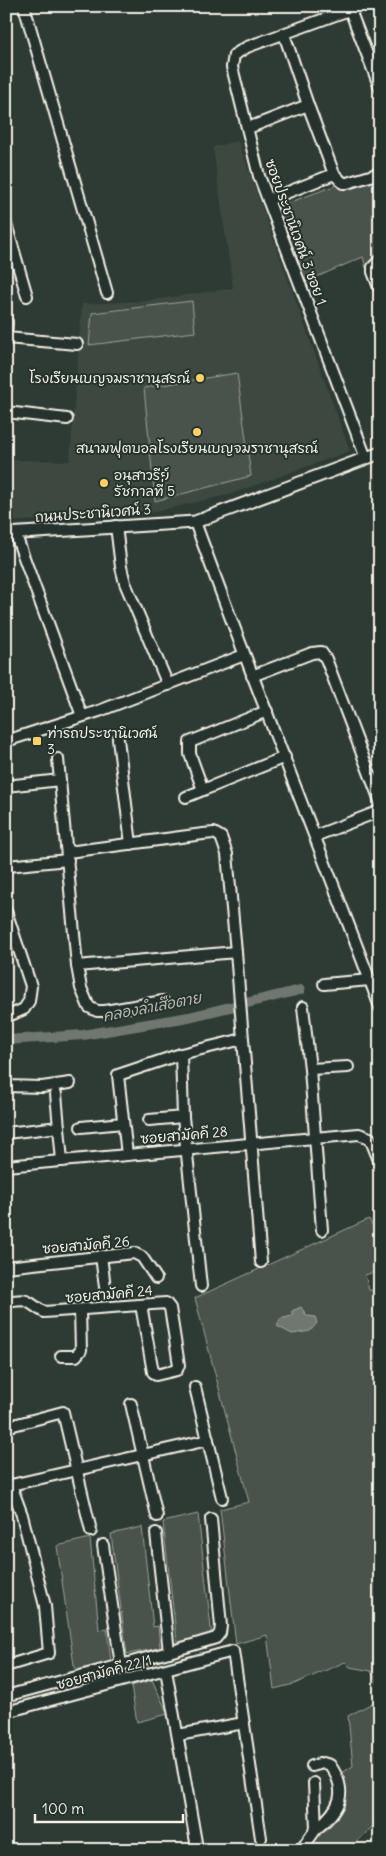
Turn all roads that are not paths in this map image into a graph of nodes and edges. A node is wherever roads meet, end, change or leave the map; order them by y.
1 (24, 6) edge
2 (360, 6) edge
3 (350, 10) junction
4 (284, 34) junction
5 (380, 88) edge
6 (308, 105) junction
7 (248, 128) junction
8 (334, 174) junction
9 (377, 174) edge
10 (268, 200) junction
11 (6, 224) edge
12 (380, 260) edge
13 (380, 290) edge
14 (107, 293) dead end
15 (27, 296) dead end
16 (7, 322) edge
17 (6, 337) edge
18 (77, 344) dead end
19 (6, 412) edge
20 (67, 419) dead end
21 (380, 453) edge
22 (366, 458) junction
23 (195, 522) junction
24 (116, 526) junction
25 (10, 533) edge
26 (244, 655) junction
27 (252, 676) junction
28 (168, 685) junction
29 (267, 711) junction
30 (82, 716) junction
31 (118, 740) dead end
32 (6, 741) edge
33 (285, 757) junction
34 (58, 759) dead end
35 (60, 780) junction
36 (6, 786) edge
37 (203, 790) junction
38 (186, 797) dead end
39 (380, 801) edge
40 (380, 811) edge
41 (315, 836) junction
42 (131, 844) junction
43 (68, 856) junction
44 (7, 866) edge
45 (6, 911) edge
46 (236, 952) junction
47 (77, 966) junction
48 (370, 980) junction
49 (324, 984) dead end
50 (163, 1001) dead end
51 (304, 1007) dead end
52 (380, 1007) edge
53 (6, 1017) edge
54 (243, 1039) junction
55 (180, 1054) junction
56 (348, 1067) dead end
57 (310, 1069) junction
58 (70, 1083) dead end
59 (6, 1086) edge
60 (56, 1094) dead end
61 (183, 1117) junction
62 (149, 1120) dead end
63 (123, 1124) junction
64 (59, 1127) junction
65 (81, 1127) dead end
66 (6, 1133) edge
67 (316, 1137) junction
68 (251, 1143) junction
69 (186, 1149) junction
70 (128, 1155) junction
71 (62, 1161) junction
72 (380, 1163) edge
73 (6, 1166) edge
74 (322, 1230) dead end
75 (101, 1256) junction
76 (261, 1262) dead end
77 (6, 1267) edge
78 (156, 1278) dead end
79 (201, 1286) dead end
80 (105, 1287) dead end
81 (6, 1302) edge
82 (141, 1305) junction
83 (80, 1310) junction
84 (61, 1356) dead end
85 (195, 1387) dead end
86 (131, 1404) dead end
87 (6, 1427) edge
88 (208, 1440) junction
89 (143, 1455) junction
90 (77, 1470) junction
91 (222, 1498) dead end
92 (157, 1516) dead end
93 (211, 1519) dead end
94 (91, 1531) dead end
95 (156, 1533) dead end
96 (103, 1545) dead end
97 (169, 1652) junction
98 (121, 1665) junction
99 (6, 1666) edge
100 (166, 1670) junction
101 (6, 1696) edge
102 (6, 1712) edge
103 (244, 1723) junction
104 (178, 1735) junction
105 (312, 1766) dead end
106 (314, 1783) dead end
107 (316, 1829) junction
108 (261, 1838) dead end
109 (197, 1848) dead end
110 (301, 1850) edge

1 - 14 street
2 - 3 street, ซอยประชานิเวศน์ 3 ซอย 1
3 - 4 street, ซอยประชานิเวศน์ 3 ซอย 1
3 - 5 street
4 - 6 street
4 - 7 street, ซอยประชานิเวศน์ 3 ซอย 1
6 - 7 street
6 - 8 street
7 - 10 street, ซอยประชานิเวศน์ 3 ซอย 1
8 - 9 street
8 - 10 street
10 - 22 street, ซอยประชานิเวศน์ 3 ซอย 1
11 - 15 street
12 - 13 street
16 - 17 street
17 - 18 street
19 - 20 street
21 - 22 street, ถนนประชานิเวศน์ 3
22 - 23 street, ถนนประชานิเวศน์ 3
23 - 24 street, ถนนประชานิเวศน์ 3
23 - 26 street
24 - 25 street, ถนนประชานิเวศน์ 3
24 - 28 street
25 - 30 street
26 - 27 street
26 - 28 street
27 - 29 street
27 - 39 street
28 - 30 street
29 - 33 street
29 - 37 street
30 - 32 street
31 - 42 street
33 - 37 street
33 - 41 street
34 - 35 street
35 - 36 street
35 - 43 street
37 - 38 street
40 - 41 street
41 - 48 street
42 - 43 street
42 - 46 street
43 - 44 street
43 - 47 street
45 - 53 street
46 - 47 street
46 - 54 street
47 - 50 street
48 - 49 street
48 - 52 street
51 - 57 street
54 - 55 street
54 - 68 street
55 - 61 street
55 - 63 street
56 - 57 street
57 - 67 street
58 - 59 street
60 - 64 street
61 - 62 street
61 - 69 street
63 - 65 street
63 - 70 street
64 - 66 street
64 - 71 street
67 - 68 street, ซอยสามัคคี 28
67 - 72 street, ซอยสามัคคี 28
67 - 74 street
68 - 69 street, ซอยสามัคคี 28
68 - 76 street
69 - 70 street, ซอยสามัคคี 28
69 - 79 street
70 - 71 street, ซอยสามัคคี 28
71 - 73 street, ซอยสามัคคี 28
75 - 77 street, ซอยสามัคคี 26
75 - 78 street, ซอยสามัคคี 26
75 - 80 street
81 - 83 street, ซอยสามัคคี 24
82 - 82 street, ซอยสามัคคี 24
82 - 83 street, ซอยสามัคคี 24
83 - 84 street
85 - 88 street
86 - 89 street
87 - 90 street
88 - 89 street
88 - 91 street
89 - 90 street
89 - 92 street
90 - 94 street
90 - 99 street
93 - 97 street
95 - 97 street
96 - 98 street
97 - 98 street
98 - 101 street
100 - 102 street, ซอยสามัคคี 22/1
100 - 103 street, ซอยสามัคคี 22/1
100 - 104 street
103 - 104 street
103 - 108 street
104 - 109 street
105 - 107 street
106 - 107 street
107 - 110 street

